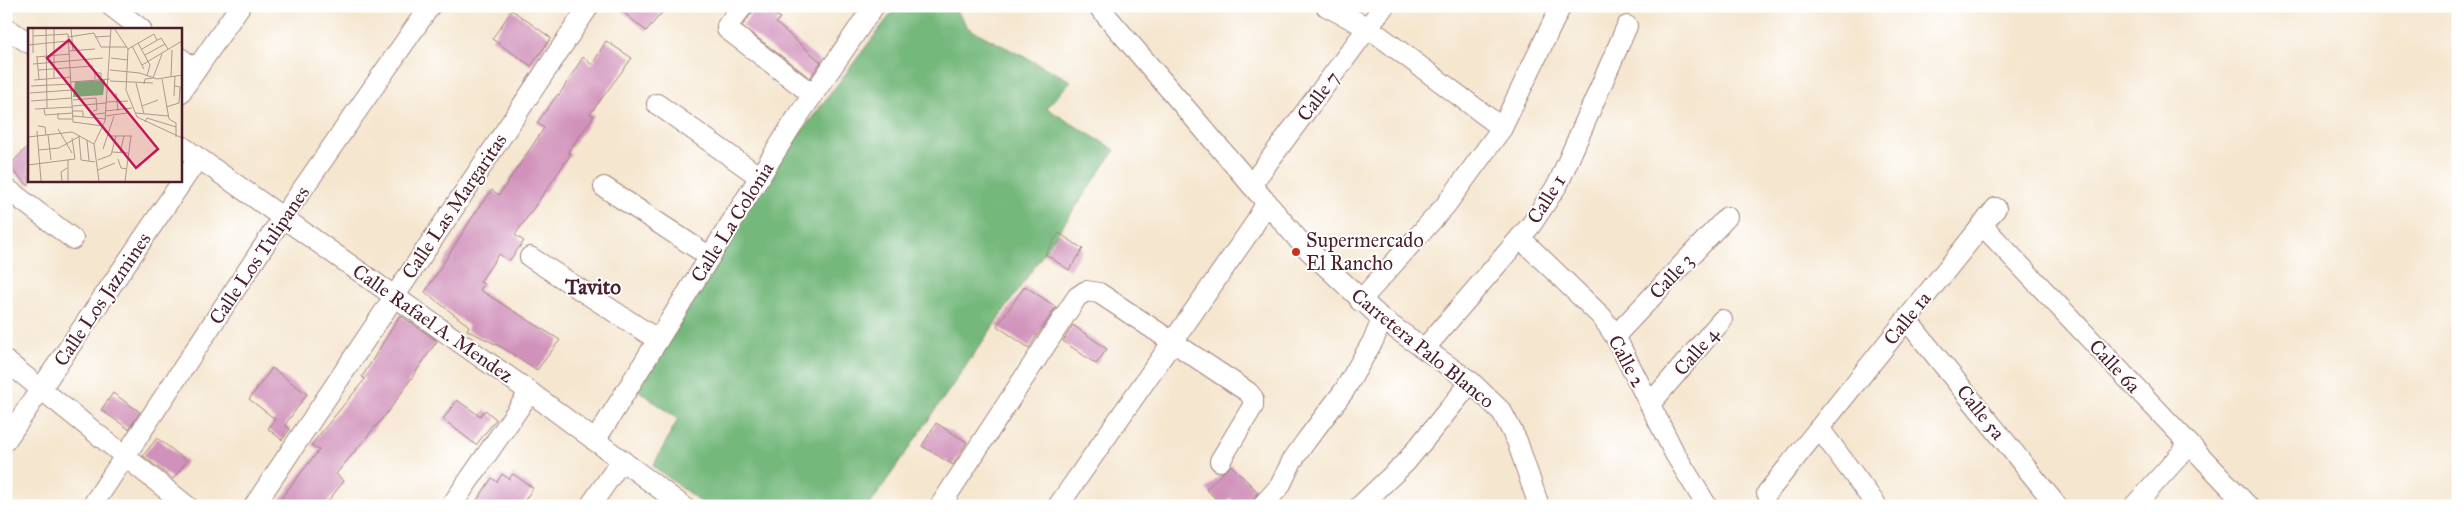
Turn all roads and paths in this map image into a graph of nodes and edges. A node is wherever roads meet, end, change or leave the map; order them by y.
1 (111, 6) edge
2 (240, 6) edge
3 (430, 6) edge
4 (589, 6) edge
5 (743, 6) edge
6 (874, 6) edge
7 (1098, 6) edge
8 (1326, 6) edge
9 (1384, 6) edge
10 (1561, 6) edge
11 (1627, 26) dead end
12 (140, 28) edge
13 (1369, 28) junction
14 (7, 30) edge
15 (28, 42) edge
16 (181, 59) edge
17 (196, 70) junction
18 (181, 92) edge
19 (813, 95) junction
20 (657, 104) dead end
21 (1502, 128) junction
22 (181, 146) edge
23 (198, 158) junction
24 (760, 177) junction
25 (1251, 184) junction
26 (604, 187) dead end
27 (6, 188) edge
28 (1266, 202) junction
29 (1996, 208) dead end
30 (283, 217) junction
31 (1727, 217) dead end
32 (1982, 225) junction
33 (1520, 238) junction
34 (73, 240) dead end
35 (530, 257) dead end
36 (710, 257) junction
37 (394, 295) junction
38 (1360, 301) junction
39 (1382, 319) junction
40 (1906, 319) junction
41 (1722, 320) dead end
42 (1616, 336) junction
43 (658, 340) junction
44 (1172, 342) junction
45 (1425, 348) junction
46 (6, 361) edge
47 (1472, 382) junction
48 (40, 389) junction
49 (530, 392) junction
50 (1650, 404) junction
51 (1819, 428) junction
52 (6, 440) edge
53 (595, 441) junction
54 (2189, 445) junction
55 (126, 456) junction
56 (622, 460) junction
57 (1220, 461) dead end
58 (1766, 493) dead end
59 (1533, 502) edge
60 (92, 506) edge
61 (187, 506) edge
62 (254, 506) edge
63 (451, 506) edge
64 (590, 506) edge
65 (683, 506) edge
66 (940, 506) edge
67 (1058, 506) edge
68 (1262, 506) edge
69 (1360, 506) edge
70 (1707, 506) edge
71 (1877, 506) edge
72 (2057, 506) edge
73 (2134, 506) edge
74 (2248, 506) edge

1 - 12 street
2 - 17 street
3 - 30 street, Calle Los Tulipanes
4 - 37 street, Calle Las Margaritas
5 - 19 street
6 - 19 street, Calle La Colonia
7 - 25 street, Carretera Palo Blanco
8 - 13 street
9 - 13 street, Calle 7
10 - 21 street
11 - 33 street, Calle 1
13 - 21 street
13 - 25 street, Calle 7
14 - 15 street
16 - 17 street
17 - 18 street
19 - 24 street, Calle La Colonia
20 - 24 street
21 - 38 street
22 - 23 street, Calle Rafael A. Mendez
23 - 30 street, Calle Rafael A. Mendez
23 - 48 street, Calle Los Jazmines
24 - 36 street, Calle La Colonia
25 - 28 street, Carretera Palo Blanco
26 - 36 street
27 - 34 street
28 - 38 street, Carretera Palo Blanco
28 - 44 street
29 - 32 street, Calle 1a
30 - 37 street, Calle Rafael A. Mendez
30 - 55 street, Calle Los Tulipanes
31 - 42 street, Calle 3
32 - 40 street, Calle 1a
32 - 54 street, Calle 6a
33 - 42 street, Calle 2
33 - 45 street, Calle 1
35 - 43 street
36 - 43 street, Calle La Colonia
37 - 49 street, Calle Rafael A. Mendez
37 - 62 street, Calle Las Margaritas
38 - 39 street, Carretera Palo Blanco
39 - 45 street, Carretera Palo Blanco
39 - 68 street
40 - 51 street, Calle 1a
40 - 72 street, Calle 5a
41 - 50 street, Calle 4
42 - 50 street, Calle 2
43 - 53 street, Calle La Colonia
44 - 57 street
44 - 66 street
44 - 67 street
45 - 47 street, Carretera Palo Blanco
46 - 48 street
47 - 59 street, Carretera Palo Blanco
47 - 69 street
48 - 52 street, Calle Los Jazmines
48 - 55 street
49 - 53 street, Calle Rafael A. Mendez
49 - 63 street
50 - 70 street, Calle 2
51 - 58 street, Calle 1a
51 - 71 street
53 - 56 street, Calle Rafael A. Mendez
54 - 73 street
54 - 74 street, Calle 6a
55 - 60 street, Calle Los Tulipanes
55 - 61 street
56 - 64 street
56 - 65 street, Calle Rafael A. Mendez

